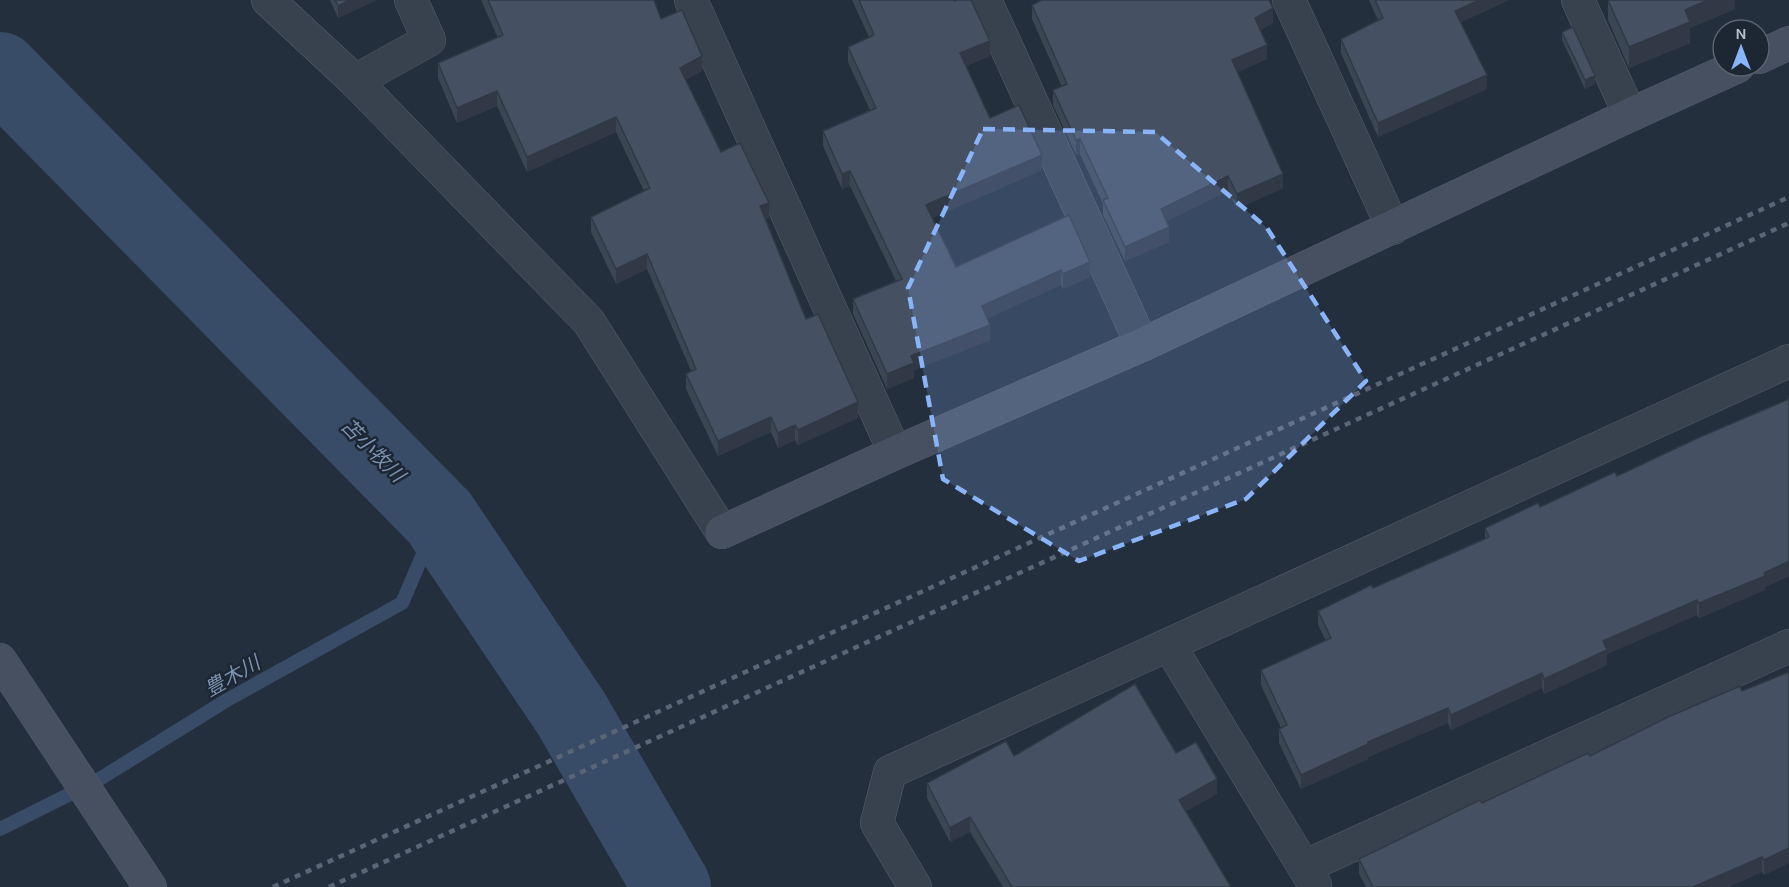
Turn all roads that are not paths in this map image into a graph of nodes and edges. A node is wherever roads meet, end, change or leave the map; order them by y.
1 (268, 0) edge
2 (411, 0) edge
3 (691, 0) edge
4 (985, 0) edge
5 (1289, 0) edge
6 (1578, 0) edge
7 (1789, 43) edge
8 (1771, 51) edge
9 (1712, 78) edge
10 (354, 81) junction
11 (1630, 115) junction
12 (1393, 228) junction
13 (1142, 345) junction
14 (1789, 361) edge
15 (895, 453) junction
16 (1169, 645) junction
17 (1789, 646) edge
18 (0, 660) edge
19 (1310, 877) edge
20 (150, 887) edge
21 (915, 887) edge

1 - 10 street
2 - 10 street
3 - 15 street
4 - 13 street
5 - 12 street
6 - 11 street
7 - 8 street
9 - 11 street
10 - 15 street
11 - 12 street
12 - 13 street
13 - 15 street
14 - 16 street
16 - 19 street
16 - 21 street
17 - 19 street
18 - 20 street

